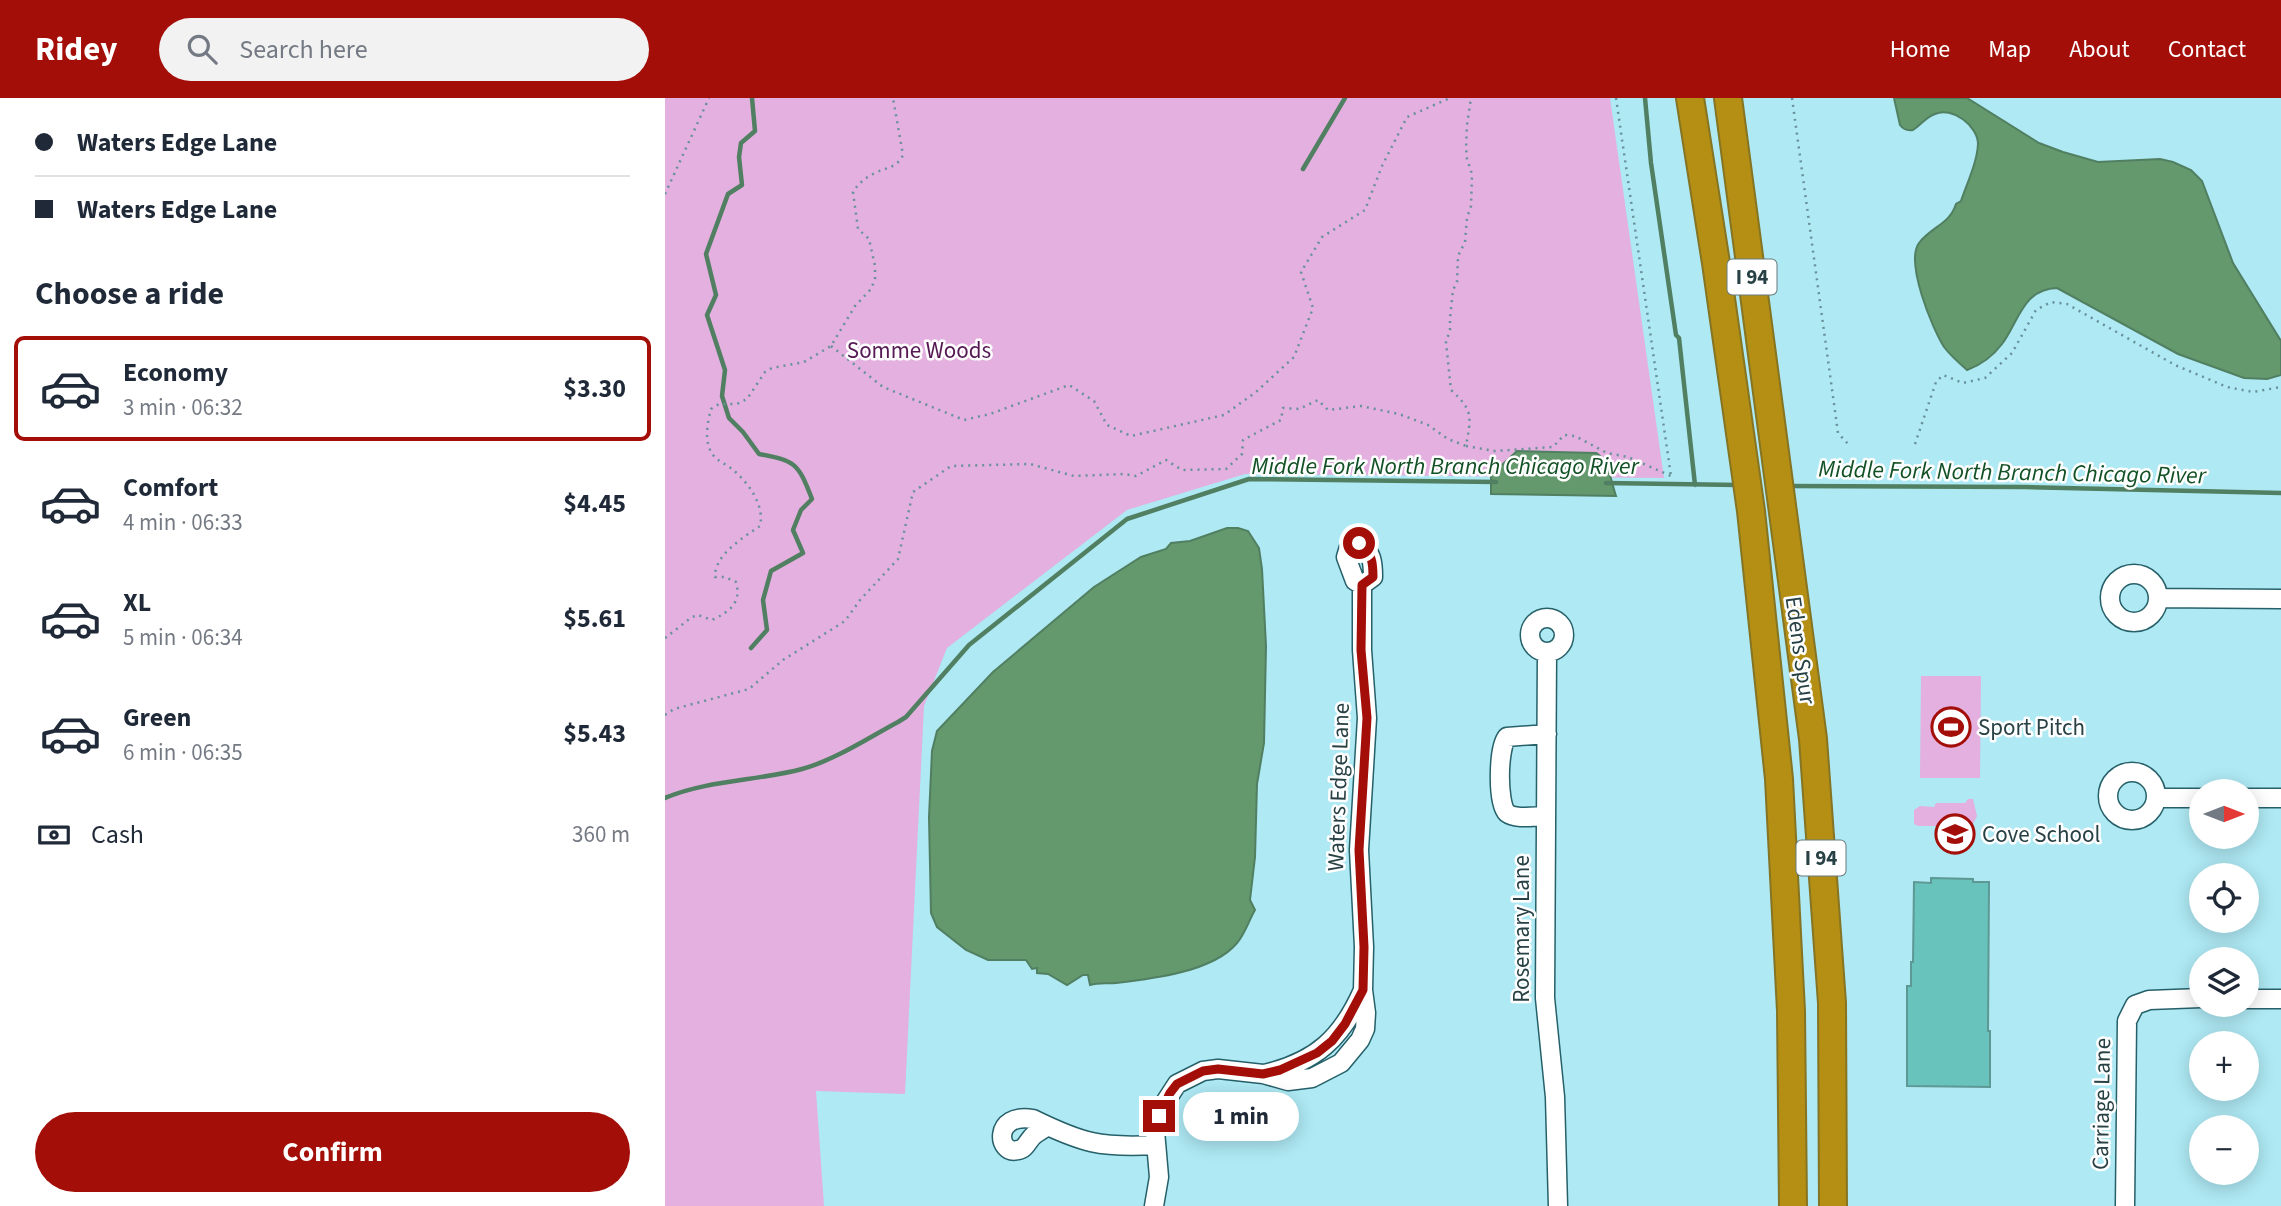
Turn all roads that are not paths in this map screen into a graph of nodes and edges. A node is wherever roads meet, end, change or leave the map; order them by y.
1 (1690, 98) edge
2 (1728, 98) edge
3 (1362, 585) dead end
4 (2158, 598) dead end
5 (2281, 599) edge
6 (1547, 652) dead end
7 (1546, 734) junction
8 (2157, 797) dead end
9 (2189, 798) edge
10 (2259, 798) edge
11 (2281, 798) edge
12 (1546, 816) junction
13 (2189, 998) edge
14 (2259, 999) edge
15 (2281, 999) edge
16 (1048, 1126) dead end
17 (1155, 1145) junction
18 (1154, 1205) edge
19 (1558, 1206) edge
20 (1793, 1206) edge
21 (1833, 1206) edge
22 (2125, 1206) edge

1 - 20 highway, Edens Spur / I 94
2 - 21 highway, Edens Spur / I 94
3 - 17 street, Waters Edge Lane
4 - 5 street
6 - 7 street, Rosemary Lane
7 - 12 street, Rosemary Lane
7 - 12 street
8 - 9 street
10 - 11 street
12 - 19 street, Rosemary Lane
13 - 22 street, Carriage Lane
14 - 15 street
16 - 17 street
17 - 18 street, Waters Edge Lane

